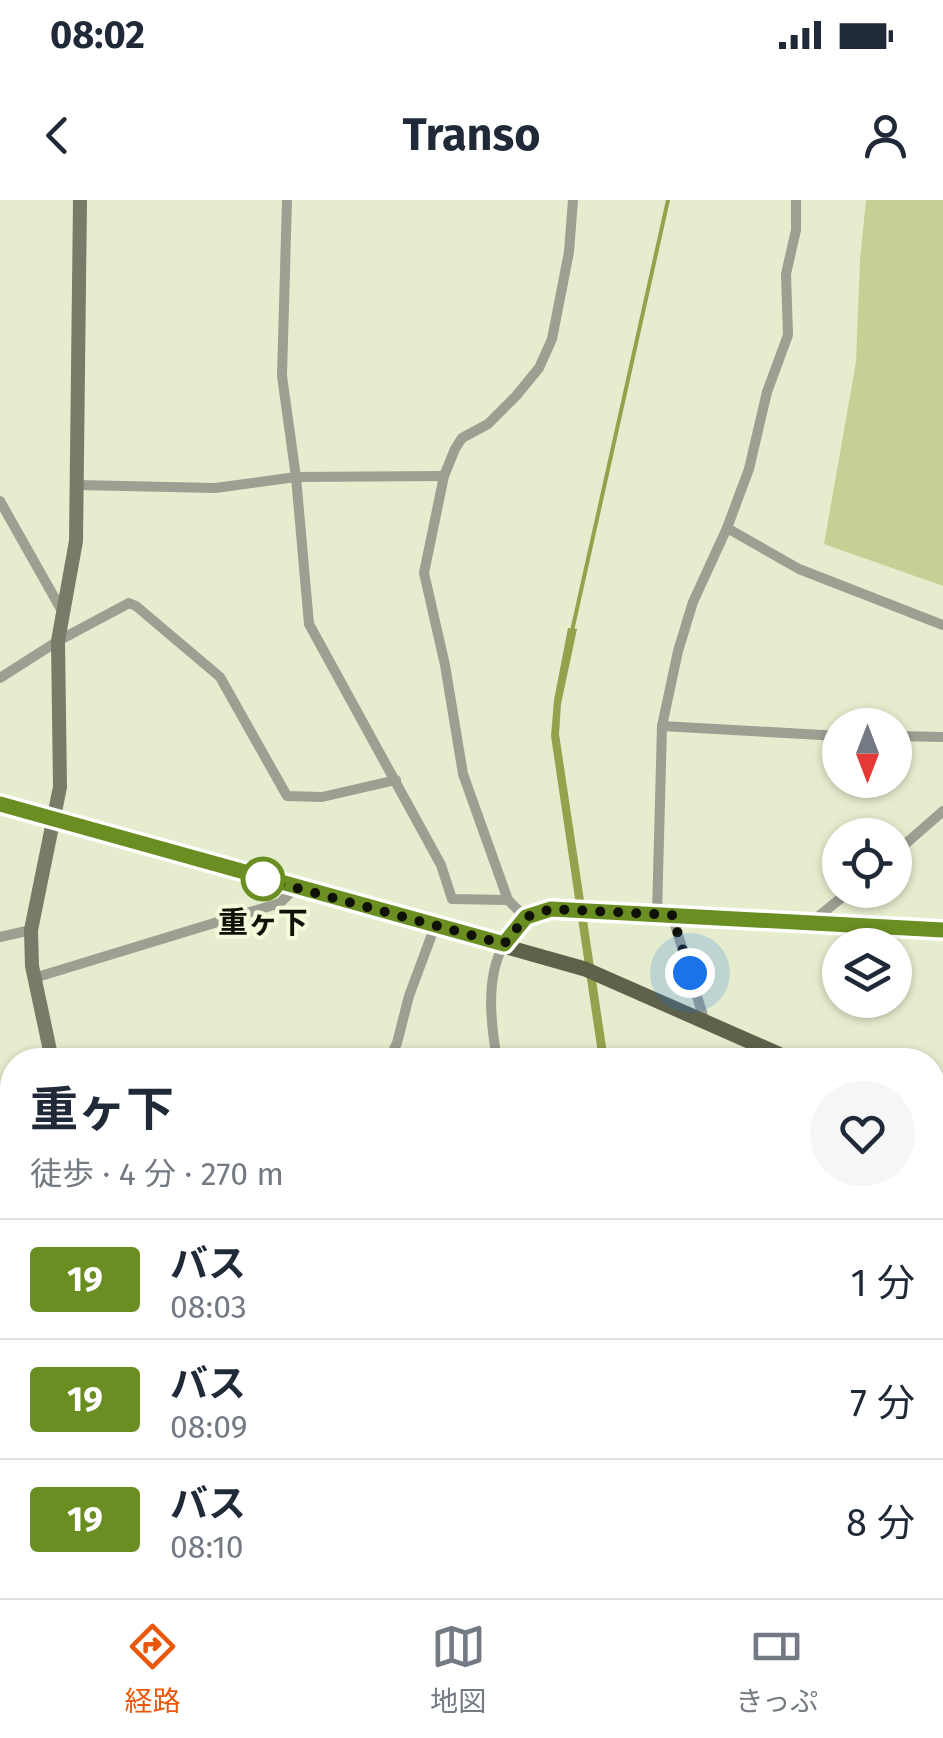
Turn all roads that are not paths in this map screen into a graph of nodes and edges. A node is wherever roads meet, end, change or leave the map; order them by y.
1 (80, 200) edge
2 (287, 200) edge
3 (572, 200) edge
4 (796, 200) edge
5 (296, 476) junction
6 (444, 476) junction
7 (78, 485) junction
8 (0, 501) edge
9 (728, 528) junction
10 (62, 611) junction
11 (943, 625) edge
12 (58, 641) junction
13 (0, 678) edge
14 (662, 726) junction
15 (822, 735) edge
16 (912, 736) edge
17 (943, 737) edge
18 (396, 780) junction
19 (0, 804) edge
20 (943, 811) edge
21 (56, 819) junction
22 (912, 838) edge
23 (295, 888) junction
24 (508, 900) junction
25 (829, 908) edge
26 (664, 914) junction
27 (526, 917) junction
28 (818, 924) junction
29 (435, 926) junction
30 (31, 930) junction
31 (943, 930) edge
32 (0, 937) edge
33 (504, 944) junction
34 (34, 978) junction
35 (704, 1019) junction
36 (49, 1048) edge
37 (394, 1048) edge
38 (495, 1048) edge
39 (766, 1048) edge

1 - 7 street
2 - 5 street
3 - 6 street
4 - 9 street
5 - 6 street
5 - 7 street
5 - 18 street
6 - 24 street
7 - 10 street
8 - 10 street
9 - 11 street
9 - 14 street
10 - 12 street
12 - 13 street
12 - 18 street
12 - 21 street
14 - 15 street
14 - 26 street
16 - 17 street
18 - 24 street
19 - 21 main road
20 - 22 street
21 - 23 main road
21 - 30 street
23 - 29 main road
23 - 34 street
24 - 27 street
25 - 28 street
26 - 27 street
26 - 28 street
26 - 35 street
27 - 33 street
28 - 31 street
29 - 33 main road
29 - 37 street
30 - 32 street
30 - 34 street
33 - 35 main road
33 - 38 street
34 - 36 street
35 - 39 main road

